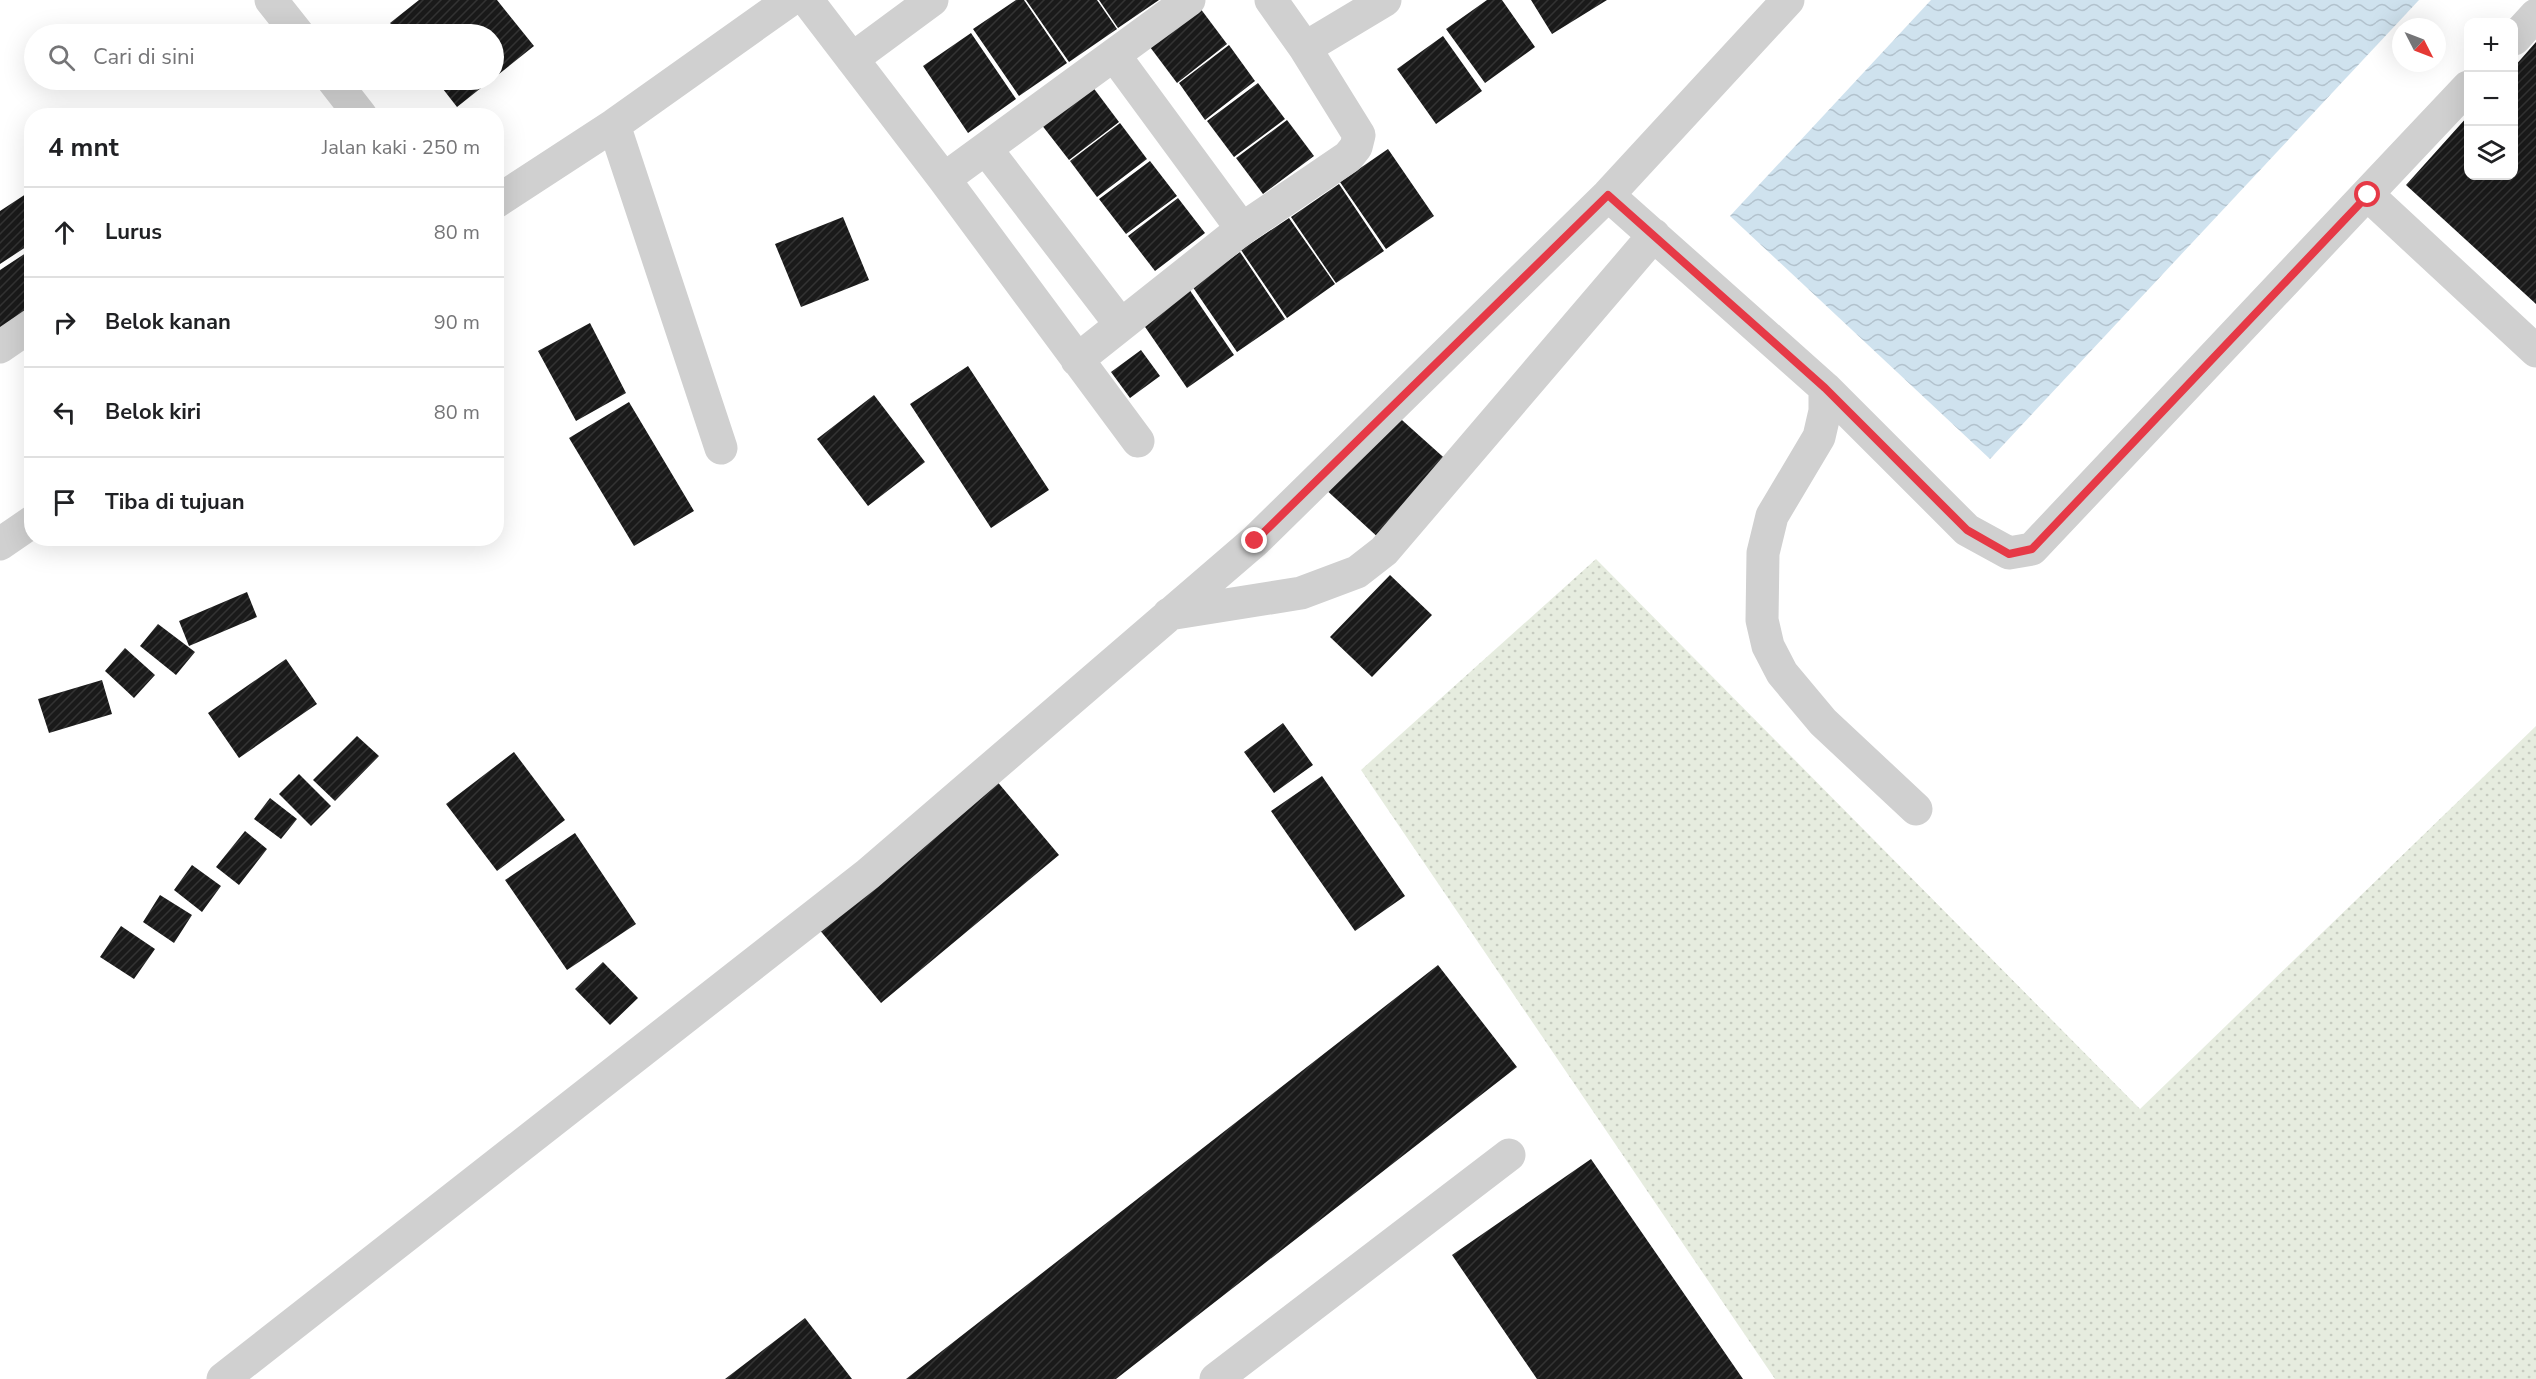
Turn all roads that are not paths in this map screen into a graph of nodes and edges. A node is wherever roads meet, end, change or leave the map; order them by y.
1 (271, 0) edge
2 (790, 0) edge
3 (807, 0) edge
4 (932, 0) edge
5 (1189, 0) edge
6 (1271, 0) edge
7 (1385, 0) edge
8 (1788, 0) edge
9 (2536, 15) edge
10 (290, 24) edge
11 (2518, 35) edge
12 (1305, 48) junction
13 (1114, 55) junction
14 (852, 59) junction
15 (341, 90) edge
16 (2464, 92) edge
17 (355, 108) edge
18 (614, 125) junction
19 (986, 149) junction
20 (944, 179) junction
21 (1608, 195) junction
22 (2368, 195) junction
23 (504, 197) edge
24 (1242, 229) junction
25 (1654, 235) junction
26 (1121, 325) junction
27 (24, 330) edge
28 (0, 347) edge
29 (2536, 351) edge
30 (1077, 360) junction
31 (1825, 388) junction
32 (1137, 441) dead end
33 (721, 448) dead end
34 (24, 528) edge
35 (0, 544) edge
36 (1169, 614) junction
37 (1916, 809) dead end
38 (1509, 1155) dead end
39 (223, 1379) edge
40 (1216, 1379) edge

1 - 10 street
2 - 18 street
3 - 14 street
4 - 14 street
5 - 13 street
6 - 12 street
7 - 12 street
8 - 21 street
9 - 11 street
12 - 24 street
13 - 19 street
13 - 24 street
14 - 20 street
15 - 17 street
16 - 22 street
18 - 23 street
18 - 33 street
19 - 20 street
19 - 26 street
20 - 30 street
21 - 25 street
21 - 36 street
22 - 29 street
22 - 31 street
24 - 26 street
25 - 31 street
25 - 36 street
26 - 30 street
27 - 28 street
30 - 32 street
31 - 37 street
34 - 35 street
36 - 39 street
38 - 40 street

